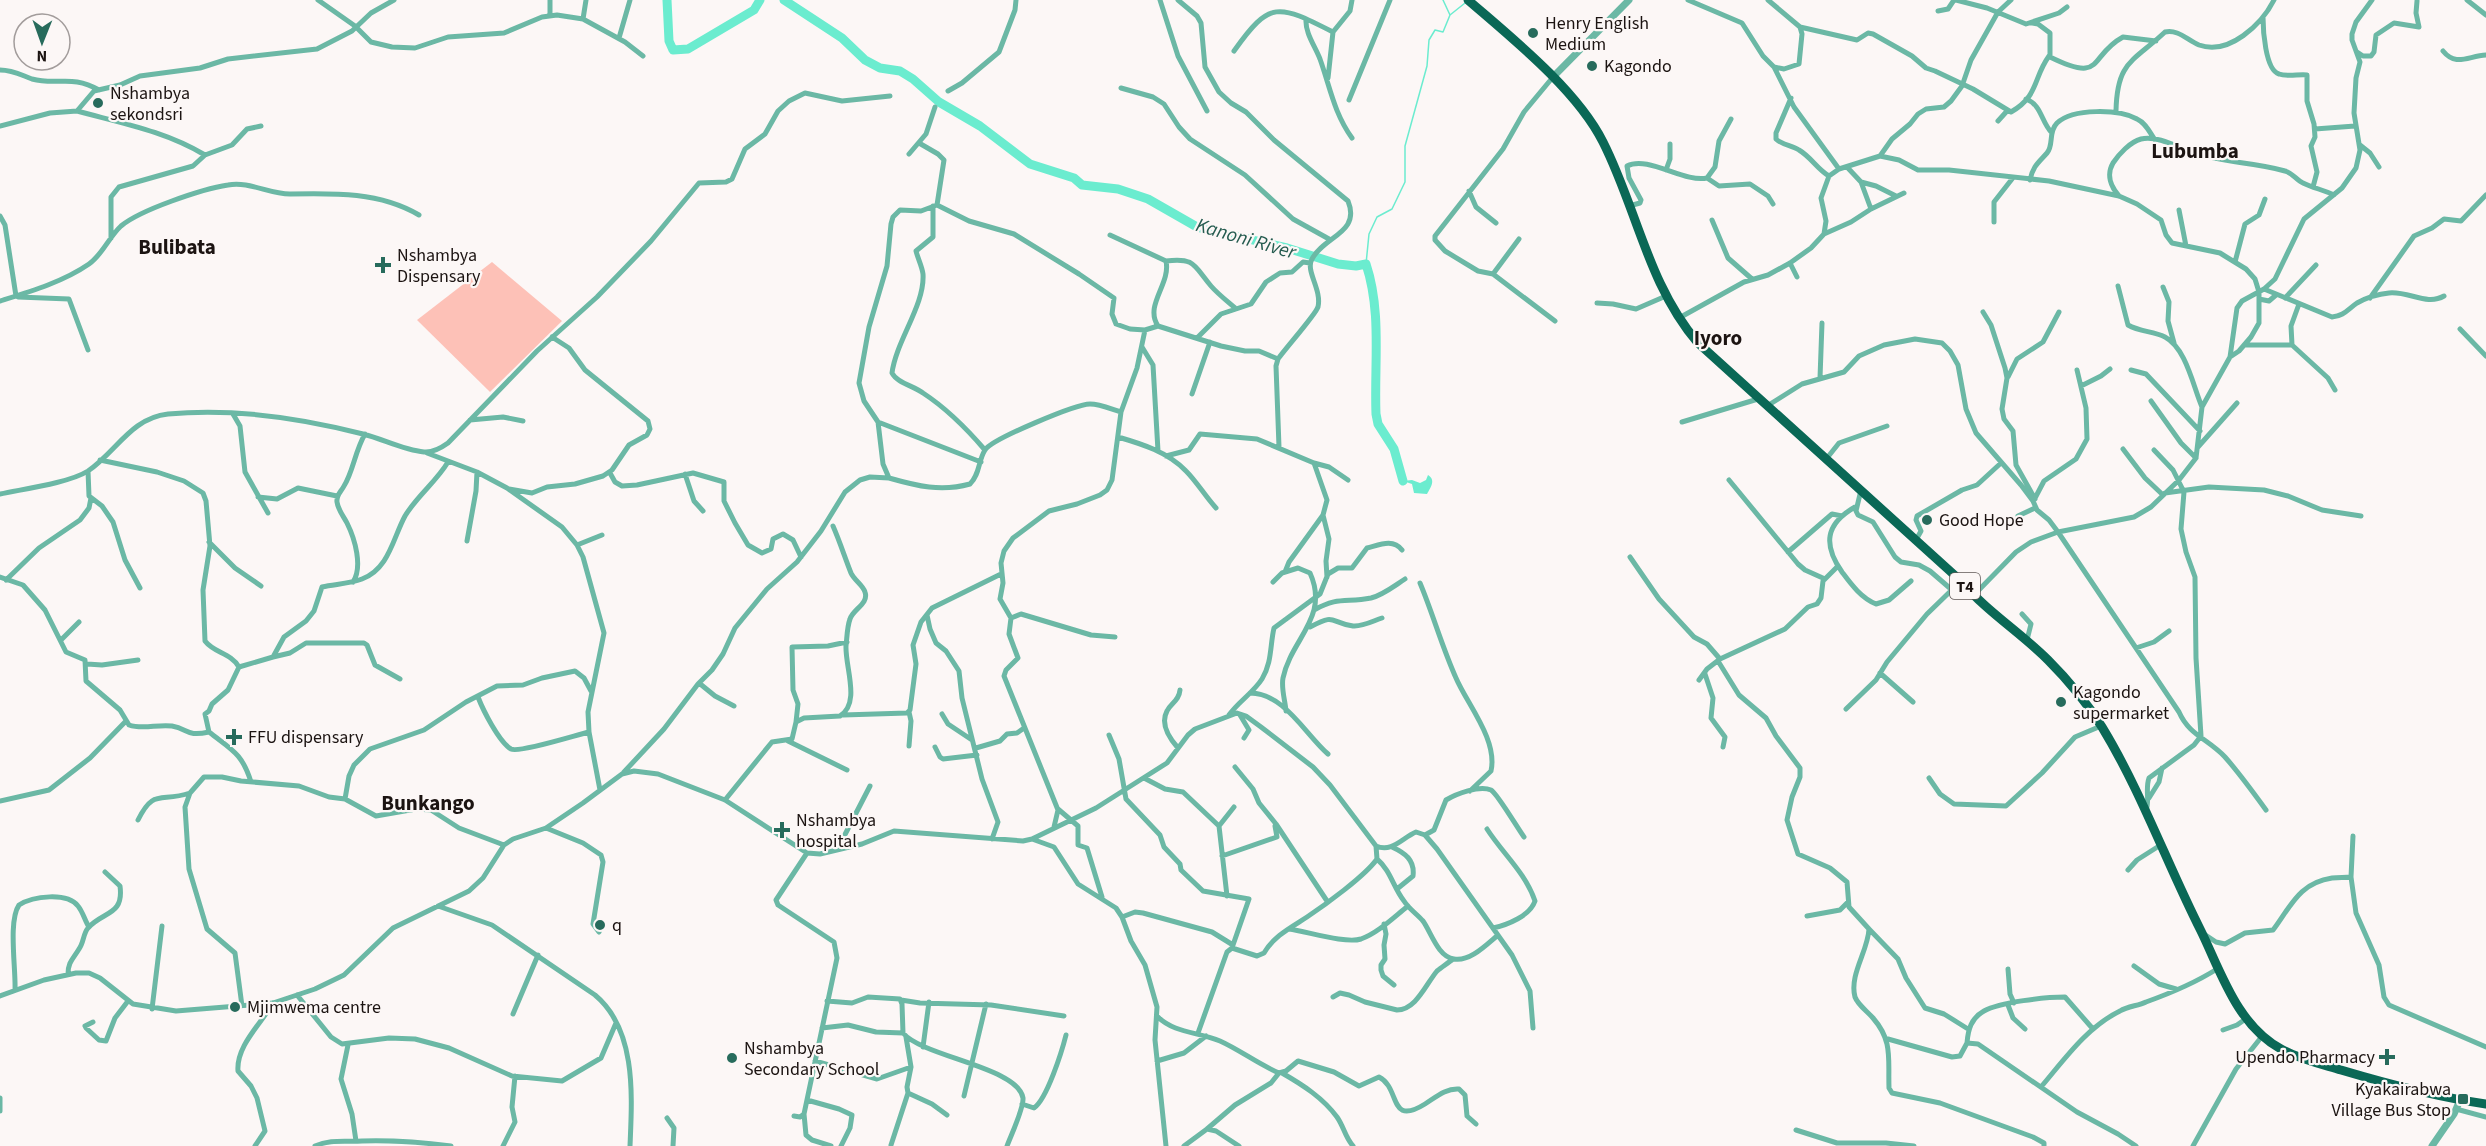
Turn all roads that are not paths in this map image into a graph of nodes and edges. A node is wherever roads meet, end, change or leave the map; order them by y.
1 (318, 0) edge
2 (394, 0) edge
3 (550, 0) edge
4 (586, 0) edge
5 (630, 0) edge
6 (1016, 0) edge
7 (1160, 0) edge
8 (1178, 0) edge
9 (1352, 0) edge
10 (1390, 0) edge
11 (1468, 0) edge
12 (1629, 0) edge
13 (1702, 0) edge
14 (1768, 0) edge
15 (1955, 0) edge
16 (2011, 0) edge
17 (2274, 0) edge
18 (2372, 0) edge
19 (2467, 0) edge
20 (1691, 1) edge
21 (2417, 1) edge
22 (2067, 7) dead end
23 (1938, 11) dead end
24 (1998, 12) junction
25 (550, 15) junction
26 (2486, 15) edge
27 (2264, 17) junction
28 (583, 19) junction
29 (1306, 19) junction
30 (2032, 23) junction
31 (356, 26) junction
32 (1800, 27) junction
33 (1333, 32) junction
34 (619, 38) junction
35 (2156, 40) junction
36 (2356, 50) junction
37 (1234, 51) dead end
38 (2443, 51) dead end
39 (643, 56) dead end
40 (2049, 56) junction
41 (2486, 56) edge
42 (1774, 67) junction
43 (0, 70) edge
44 (1553, 77) junction
45 (1328, 82) junction
46 (1962, 86) junction
47 (1121, 88) dead end
48 (99, 90) junction
49 (948, 92) dead end
50 (890, 96) dead end
51 (1791, 98) junction
52 (2026, 99) junction
53 (1349, 100) dead end
54 (935, 107) dead end
55 (77, 111) junction
56 (1207, 111) dead end
57 (2007, 111) junction
58 (2116, 111) junction
59 (1731, 119) dead end
60 (1998, 121) dead end
61 (0, 126) edge
62 (261, 126) dead end
63 (2355, 126) junction
64 (2315, 129) junction
65 (2052, 133) junction
66 (1352, 138) dead end
67 (2155, 140) junction
68 (920, 143) junction
69 (1670, 144) dead end
70 (2360, 145) junction
71 (909, 154) dead end
72 (205, 155) junction
73 (1880, 156) junction
74 (1847, 167) junction
75 (2379, 167) dead end
76 (1839, 169) junction
77 (1666, 170) junction
78 (1829, 176) junction
79 (1707, 178) junction
80 (2012, 179) junction
81 (2030, 180) junction
82 (1861, 182) junction
83 (2313, 187) junction
84 (1469, 191) junction
85 (1904, 193) dead end
86 (2334, 195) junction
87 (2486, 195) edge
88 (1896, 196) junction
89 (2119, 196) junction
90 (2265, 199) dead end
91 (1773, 204) dead end
92 (935, 206) junction
93 (1629, 206) junction
94 (1871, 209) junction
95 (2180, 210) dead end
96 (419, 215) dead end
97 (0, 216) edge
98 (1712, 220) dead end
99 (1994, 222) dead end
100 (1496, 223) dead end
101 (1824, 234) junction
102 (1110, 236) dead end
103 (111, 238) junction
104 (1329, 239) junction
105 (1519, 239) dead end
106 (2186, 246) junction
107 (1166, 261) junction
108 (2235, 262) junction
109 (1310, 263) junction
110 (1790, 263) junction
111 (2316, 265) dead end
112 (1493, 274) junction
113 (1797, 277) dead end
114 (1752, 279) junction
115 (2118, 286) dead end
116 (2163, 287) dead end
117 (2261, 293) junction
118 (2276, 295) junction
119 (14, 296) junction
120 (1666, 296) junction
121 (2444, 296) dead end
122 (2285, 298) junction
123 (2370, 298) junction
124 (0, 301) edge
125 (1597, 303) dead end
126 (2299, 304) junction
127 (1235, 308) junction
128 (1983, 312) dead end
129 (2059, 312) dead end
130 (1679, 318) junction
131 (1555, 321) dead end
132 (1822, 323) dead end
133 (1158, 326) junction
134 (2460, 329) dead end
135 (1145, 330) junction
136 (552, 337) junction
137 (1197, 338) junction
138 (1210, 342) junction
139 (2174, 343) junction
140 (2244, 345) junction
141 (2292, 345) junction
142 (1142, 348) junction
143 (88, 350) dead end
144 (2486, 356) edge
145 (2230, 357) junction
146 (1278, 359) junction
147 (2110, 369) dead end
148 (2077, 370) dead end
149 (2131, 370) dead end
150 (1820, 378) junction
151 (2007, 378) junction
152 (2081, 386) junction
153 (2335, 390) dead end
154 (1192, 394) dead end
155 (1758, 399) junction
156 (2151, 401) dead end
157 (2237, 403) dead end
158 (1767, 406) junction
159 (2202, 407) junction
160 (1121, 412) junction
161 (233, 414) junction
162 (470, 420) junction
163 (524, 421) dead end
164 (878, 422) junction
165 (1682, 422) dead end
166 (1887, 426) dead end
167 (2200, 431) junction
168 (365, 434) junction
169 (1118, 437) junction
170 (1279, 447) junction
171 (2198, 447) junction
172 (2123, 449) dead end
173 (985, 450) junction
174 (2154, 450) dead end
175 (1158, 451) junction
176 (427, 453) junction
177 (1166, 456) junction
178 (2196, 458) junction
179 (1827, 459) junction
180 (100, 460) junction
181 (448, 462) junction
182 (981, 462) junction
183 (1314, 463) junction
184 (2001, 463) junction
185 (88, 471) junction
186 (477, 472) junction
187 (610, 473) junction
188 (686, 474) junction
189 (889, 478) junction
190 (1348, 480) dead end
191 (1729, 480) dead end
192 (2179, 480) junction
193 (507, 488) junction
194 (1861, 490) junction
195 (2184, 492) junction
196 (0, 494) edge
197 (2164, 494) junction
198 (337, 496) junction
199 (258, 497) junction
200 (91, 498) junction
201 (2034, 500) junction
202 (1855, 507) junction
203 (1216, 508) dead end
204 (2035, 508) junction
205 (703, 511) dead end
206 (268, 513) dead end
207 (1323, 515) junction
208 (1842, 516) junction
209 (2018, 516) dead end
210 (2361, 516) dead end
211 (832, 526) dead end
212 (2058, 532) junction
213 (602, 535) dead end
214 (1916, 540) junction
215 (467, 541) dead end
216 (209, 542) junction
217 (577, 545) junction
218 (1402, 550) dead end
219 (1788, 552) junction
220 (801, 557) junction
221 (1630, 557) dead end
222 (1838, 566) junction
223 (1285, 572) junction
224 (1001, 574) junction
225 (1326, 577) junction
226 (3, 578) edge
227 (1405, 579) dead end
228 (1825, 579) junction
229 (1911, 581) dead end
230 (1961, 581) junction
231 (353, 582) junction
232 (1274, 582) dead end
233 (1420, 583) dead end
234 (261, 585) dead end
235 (140, 588) dead end
236 (1952, 590) junction
237 (1973, 596) junction
238 (1316, 599) junction
239 (1314, 610) junction
240 (2022, 614) dead end
241 (927, 615) junction
242 (1011, 618) junction
243 (1382, 618) dead end
244 (79, 622) dead end
245 (1308, 628) junction
246 (2169, 631) dead end
247 (1115, 637) dead end
248 (61, 640) junction
249 (847, 642) junction
250 (2026, 642) junction
251 (2136, 648) junction
252 (273, 657) junction
253 (138, 660) dead end
254 (1719, 660) junction
255 (87, 664) junction
256 (239, 667) junction
257 (1880, 673) junction
258 (1705, 674) junction
259 (400, 679) dead end
260 (1699, 680) dead end
261 (699, 683) junction
262 (1180, 690) dead end
263 (591, 692) junction
264 (1250, 693) junction
265 (478, 697) junction
266 (1913, 702) dead end
267 (734, 706) dead end
268 (1846, 709) dead end
269 (909, 711) junction
270 (1286, 711) junction
271 (1239, 713) junction
272 (942, 714) dead end
273 (843, 715) junction
274 (1229, 715) junction
275 (126, 721) junction
276 (796, 722) junction
277 (2101, 726) junction
278 (1024, 728) junction
279 (209, 732) junction
280 (589, 732) junction
281 (1108, 735) dead end
282 (2201, 736) junction
283 (1244, 738) dead end
284 (788, 741) junction
285 (974, 745) junction
286 (909, 746) dead end
287 (935, 747) dead end
288 (1723, 747) dead end
289 (1178, 748) junction
290 (1328, 754) dead end
291 (977, 755) junction
292 (1235, 766) dead end
293 (2162, 768) junction
294 (847, 770) dead end
295 (622, 774) junction
296 (1144, 778) junction
297 (1929, 778) dead end
298 (251, 782) junction
299 (870, 786) dead end
300 (600, 790) junction
301 (1125, 790) junction
302 (1470, 791) junction
303 (190, 793) junction
304 (2149, 798) junction
305 (345, 799) junction
306 (725, 800) junction
307 (0, 801) edge
308 (1057, 806) junction
309 (1234, 807) dead end
310 (2266, 810) dead end
311 (2145, 814) junction
312 (138, 820) dead end
313 (1274, 820) junction
314 (1070, 821) junction
315 (1219, 826) junction
316 (1054, 827) junction
317 (546, 828) junction
318 (1487, 829) dead end
319 (1047, 831) junction
320 (1425, 836) junction
321 (2353, 836) dead end
322 (1524, 837) dead end
323 (992, 839) junction
324 (1032, 839) junction
325 (504, 845) junction
326 (1377, 846) junction
327 (2160, 846) junction
328 (1054, 847) junction
329 (1392, 847) junction
330 (837, 850) junction
331 (807, 853) junction
332 (1222, 856) junction
333 (1377, 859) junction
334 (2128, 870) dead end
335 (105, 872) dead end
336 (2351, 877) junction
337 (1397, 889) junction
338 (1227, 896) junction
339 (1102, 897) junction
340 (1327, 901) junction
341 (1847, 903) junction
342 (438, 906) junction
343 (1408, 906) junction
344 (1807, 916) dead end
345 (1122, 917) junction
346 (1384, 924) junction
347 (162, 926) dead end
348 (89, 927) junction
349 (1493, 928) junction
350 (1289, 929) junction
351 (1869, 929) junction
352 (598, 932) dead end
353 (2201, 933) junction
354 (1498, 935) junction
355 (1234, 946) junction
356 (538, 956) junction
357 (1453, 959) junction
358 (2134, 966) dead end
359 (2008, 969) dead end
360 (2217, 969) junction
361 (68, 974) junction
362 (1394, 985) dead end
363 (2178, 989) junction
364 (15, 990) junction
365 (297, 995) junction
366 (0, 996) edge
367 (1333, 997) dead end
368 (901, 1000) junction
369 (128, 1001) junction
370 (827, 1001) junction
371 (929, 1002) junction
372 (273, 1003) junction
373 (986, 1004) junction
374 (2011, 1004) junction
375 (242, 1006) junction
376 (152, 1009) junction
377 (513, 1014) dead end
378 (1065, 1016) dead end
379 (1158, 1017) junction
380 (2247, 1018) junction
381 (93, 1022) dead end
382 (616, 1023) junction
383 (822, 1028) junction
384 (1533, 1028) dead end
385 (1968, 1029) junction
386 (2025, 1029) dead end
387 (2093, 1029) junction
388 (2223, 1030) dead end
389 (1198, 1033) junction
390 (904, 1035) junction
391 (1066, 1035) dead end
392 (2263, 1035) junction
393 (1206, 1036) junction
394 (1888, 1039) junction
395 (1967, 1043) junction
396 (348, 1045) junction
397 (924, 1047) junction
398 (2486, 1047) edge
399 (815, 1061) junction
400 (1157, 1061) junction
401 (972, 1064) junction
402 (911, 1067) junction
403 (1281, 1073) junction
404 (515, 1076) junction
405 (2041, 1087) junction
406 (908, 1094) junction
407 (964, 1096) dead end
408 (0, 1098) edge
409 (807, 1100) junction
410 (1022, 1104) junction
411 (2486, 1104) edge
412 (2458, 1105) junction
413 (0, 1111) edge
414 (804, 1114) junction
415 (947, 1115) dead end
416 (794, 1116) dead end
417 (2486, 1117) edge
418 (667, 1118) dead end
419 (1476, 1124) dead end
420 (1208, 1130) junction
421 (1796, 1130) dead end
422 (356, 1141) junction
423 (414, 1143) edge
424 (891, 1145) edge
425 (255, 1146) edge
426 (315, 1146) edge
427 (451, 1146) edge
428 (505, 1146) edge
429 (630, 1146) edge
430 (673, 1146) edge
431 (831, 1146) edge
432 (841, 1146) edge
433 (1007, 1146) edge
434 (1166, 1146) edge
435 (1184, 1146) edge
436 (1239, 1146) edge
437 (1353, 1146) edge
438 (1914, 1146) edge
439 (2044, 1146) edge
440 (2136, 1146) edge
441 (2193, 1146) edge
442 (2432, 1146) edge

1 - 31 street
2 - 31 street
3 - 25 street
4 - 28 street
5 - 34 street
6 - 49 street
7 - 56 street
8 - 104 street
9 - 33 street
10 - 53 street
11 - 44 highway, T4
12 - 44 street
13 - 20 street
14 - 32 street
15 - 23 street
15 - 24 street
16 - 24 street
17 - 27 street
18 - 36 street
19 - 26 street
20 - 42 street
21 - 36 street
22 - 30 street
24 - 30 street
24 - 46 street
25 - 28 street
25 - 31 street
27 - 35 street
27 - 64 street
28 - 34 street
29 - 33 street
29 - 37 street
29 - 45 street
30 - 40 street
31 - 48 street
32 - 42 street
32 - 46 street
33 - 45 street
34 - 39 street
35 - 40 street
35 - 58 street
36 - 63 street
38 - 41 street
40 - 52 street
42 - 51 street
43 - 48 street
44 - 84 street
44 - 93 highway, T4
45 - 66 street
46 - 57 street
46 - 73 street
47 - 104 street
48 - 55 street
50 - 136 street
51 - 76 street
51 - 78 street
52 - 57 street
52 - 65 street
54 - 68 street
55 - 61 street
55 - 72 street
57 - 60 street
58 - 65 street
58 - 67 street
59 - 79 street
62 - 72 street
63 - 64 street
63 - 70 street
64 - 83 street
65 - 81 street
67 - 83 street
67 - 89 street
68 - 71 street
68 - 92 street
69 - 77 street
70 - 75 street
70 - 86 street
72 - 103 street
73 - 74 street
73 - 80 street
74 - 76 street
74 - 82 street
76 - 78 street
77 - 79 street
77 - 93 street
78 - 101 street
79 - 91 street
80 - 81 street
80 - 99 street
81 - 89 street
82 - 88 street
82 - 94 street
83 - 86 street
84 - 100 street
84 - 112 street
85 - 88 street
86 - 117 street
87 - 123 street
88 - 94 street
89 - 106 street
90 - 108 street
92 - 135 street
92 - 164 street
92 - 173 street
93 - 120 highway, T4
94 - 101 street
95 - 106 street
96 - 103 street
97 - 119 street
98 - 114 street
101 - 110 street
102 - 107 street
103 - 119 street
104 - 109 street
105 - 112 street
106 - 108 street
107 - 127 street
107 - 133 street
108 - 117 street
109 - 127 street
109 - 146 street
110 - 113 street
110 - 114 street
111 - 122 street
112 - 131 street
114 - 130 street
115 - 139 street
116 - 139 street
117 - 118 street
117 - 118 street
117 - 140 street
117 - 145 street
118 - 122 street
119 - 124 street
119 - 143 street
120 - 125 street
120 - 130 highway, T4
121 - 123 street
122 - 126 street
123 - 126 street
126 - 141 street
127 - 137 street
128 - 151 street
129 - 151 street
130 - 155 highway, T4
132 - 150 street
133 - 135 street
133 - 137 street
134 - 144 street
135 - 142 street
136 - 162 street
136 - 187 street
137 - 138 street
138 - 146 street
138 - 154 street
139 - 159 street
140 - 141 street
140 - 145 street
141 - 153 street
142 - 160 street
142 - 175 street
145 - 159 street
146 - 170 street
147 - 152 street
148 - 152 street
149 - 167 street
150 - 158 street
150 - 184 street
151 - 201 street
152 - 201 street
155 - 158 highway, T4
155 - 165 street
156 - 178 street
157 - 171 street
158 - 179 highway, T4
159 - 167 street
160 - 169 street
160 - 173 street
161 - 168 street
161 - 180 street
161 - 199 street
162 - 163 street
162 - 176 street
164 - 182 street
164 - 189 street
166 - 179 street
167 - 171 street
168 - 176 street
168 - 198 street
169 - 175 street
169 - 224 street
170 - 177 street
170 - 183 street
171 - 178 street
172 - 197 street
173 - 182 street
174 - 192 street
175 - 177 street
176 - 181 street
177 - 203 street
178 - 192 street
179 - 194 highway, T4
180 - 185 street
180 - 216 street
181 - 186 street
181 - 231 street
182 - 189 street
183 - 190 street
183 - 207 street
184 - 201 street
184 - 214 street
185 - 196 street
185 - 200 street
186 - 193 street
186 - 215 street
187 - 188 street
187 - 193 street
188 - 205 street
188 - 220 street
189 - 220 street
191 - 219 street
192 - 195 street
192 - 197 street
193 - 217 street
194 - 202 street
194 - 214 highway, T4
195 - 197 street
195 - 210 street
195 - 282 street
197 - 212 street
198 - 199 street
198 - 231 street
199 - 206 street
200 - 226 street
200 - 235 street
201 - 204 street
202 - 208 street
202 - 236 street
204 - 209 street
204 - 212 street
207 - 223 street
207 - 225 street
208 - 219 street
208 - 222 street
211 - 249 street
212 - 237 street
212 - 251 street
213 - 217 street
214 - 230 highway, T4
216 - 234 street
216 - 256 street
217 - 263 street
218 - 225 street
219 - 228 street
220 - 261 street
221 - 254 street
222 - 228 street
222 - 229 street
223 - 232 street
223 - 238 street
224 - 241 street
224 - 242 street
225 - 238 street
226 - 248 street
227 - 239 street
228 - 254 street
230 - 236 street
230 - 237 highway, T4
231 - 252 street
233 - 302 street
236 - 257 street
237 - 250 highway, T4
238 - 239 street
238 - 264 street
239 - 245 street
240 - 250 street
241 - 269 street
241 - 285 street
242 - 247 street
242 - 278 street
243 - 245 street
244 - 248 street
245 - 270 street
246 - 251 street
248 - 255 street
249 - 273 street
249 - 276 street
250 - 277 highway, T4
251 - 282 street
252 - 256 street
252 - 259 street
253 - 255 street
254 - 258 street
254 - 341 street
255 - 275 street
256 - 279 street
257 - 266 street
257 - 268 street
258 - 260 street
258 - 288 street
261 - 267 street
261 - 295 street
262 - 289 street
263 - 265 street
263 - 280 street
264 - 270 street
264 - 274 street
265 - 280 street
265 - 305 street
269 - 273 street
269 - 286 street
270 - 290 street
271 - 274 street
271 - 283 street
271 - 326 street
272 - 285 street
273 - 276 street
274 - 289 street
275 - 279 street
275 - 307 street
276 - 284 street
277 - 297 street
277 - 311 highway, T4
278 - 285 street
278 - 308 street
279 - 298 street
280 - 300 street
281 - 301 street
282 - 293 street
282 - 310 street
284 - 294 street
284 - 306 street
285 - 291 street
287 - 291 street
289 - 296 street
291 - 323 street
292 - 313 street
293 - 304 street
293 - 304 street
295 - 300 street
295 - 306 street
296 - 301 street
296 - 315 street
298 - 303 street
298 - 305 street
299 - 330 street
300 - 317 street
301 - 314 street
301 - 338 street
302 - 320 street
302 - 322 street
303 - 312 street
303 - 375 street
304 - 311 street
305 - 325 street
306 - 331 street
308 - 314 street
308 - 316 street
309 - 315 street
311 - 327 highway, T4
313 - 332 street
313 - 340 street
314 - 316 street
314 - 339 street
315 - 332 street
316 - 319 street
317 - 325 street
317 - 352 street
318 - 349 street
319 - 324 street
319 - 328 street
320 - 329 street
320 - 349 street
321 - 336 street
323 - 324 street
323 - 330 street
324 - 328 street
325 - 342 street
326 - 329 street
326 - 333 street
327 - 334 street
327 - 353 highway, T4
328 - 339 street
329 - 337 street
330 - 331 street
331 - 370 street
332 - 338 street
333 - 337 street
333 - 340 street
335 - 348 street
336 - 353 street
336 - 398 street
337 - 343 street
338 - 355 street
339 - 345 street
340 - 350 street
341 - 344 street
341 - 351 street
342 - 356 street
342 - 365 street
343 - 346 street
343 - 357 street
345 - 355 street
345 - 379 street
346 - 350 street
346 - 362 street
347 - 376 street
348 - 361 street
348 - 364 street
349 - 354 street
350 - 355 street
351 - 385 street
351 - 394 street
353 - 360 highway, T4
354 - 357 street
354 - 384 street
355 - 389 street
356 - 377 street
356 - 382 street
357 - 367 street
358 - 363 street
359 - 374 street
360 - 363 street
360 - 380 highway, T4
361 - 364 street
361 - 369 street
363 - 387 street
364 - 366 street
365 - 372 street
365 - 396 street
368 - 370 street
368 - 371 street
368 - 390 street
369 - 376 street
369 - 381 street
370 - 383 street
371 - 373 street
371 - 397 street
372 - 375 street
372 - 425 street
373 - 378 street
373 - 401 street
374 - 385 street
374 - 386 street
374 - 387 street
375 - 376 street
379 - 389 street
379 - 400 street
380 - 388 street
380 - 392 highway, T4
382 - 404 street
382 - 429 street
383 - 390 street
383 - 399 street
385 - 395 street
387 - 405 street
389 - 393 street
390 - 397 street
390 - 402 street
391 - 410 street
392 - 412 highway, T4
392 - 441 street
393 - 400 street
393 - 403 street
394 - 395 street
394 - 439 street
395 - 405 street
396 - 404 street
396 - 422 street
397 - 401 street
399 - 402 street
399 - 409 street
400 - 434 street
401 - 407 street
401 - 410 street
402 - 406 street
403 - 419 street
403 - 420 street
403 - 437 street
404 - 428 street
405 - 440 street
406 - 415 street
406 - 424 street
408 - 413 street
409 - 414 street
409 - 432 street
410 - 433 street
411 - 412 highway, T4
412 - 417 street
412 - 442 street
414 - 416 street
414 - 431 street
418 - 430 street
420 - 435 street
420 - 436 street
421 - 438 street
422 - 423 street
422 - 426 street
423 - 427 street

